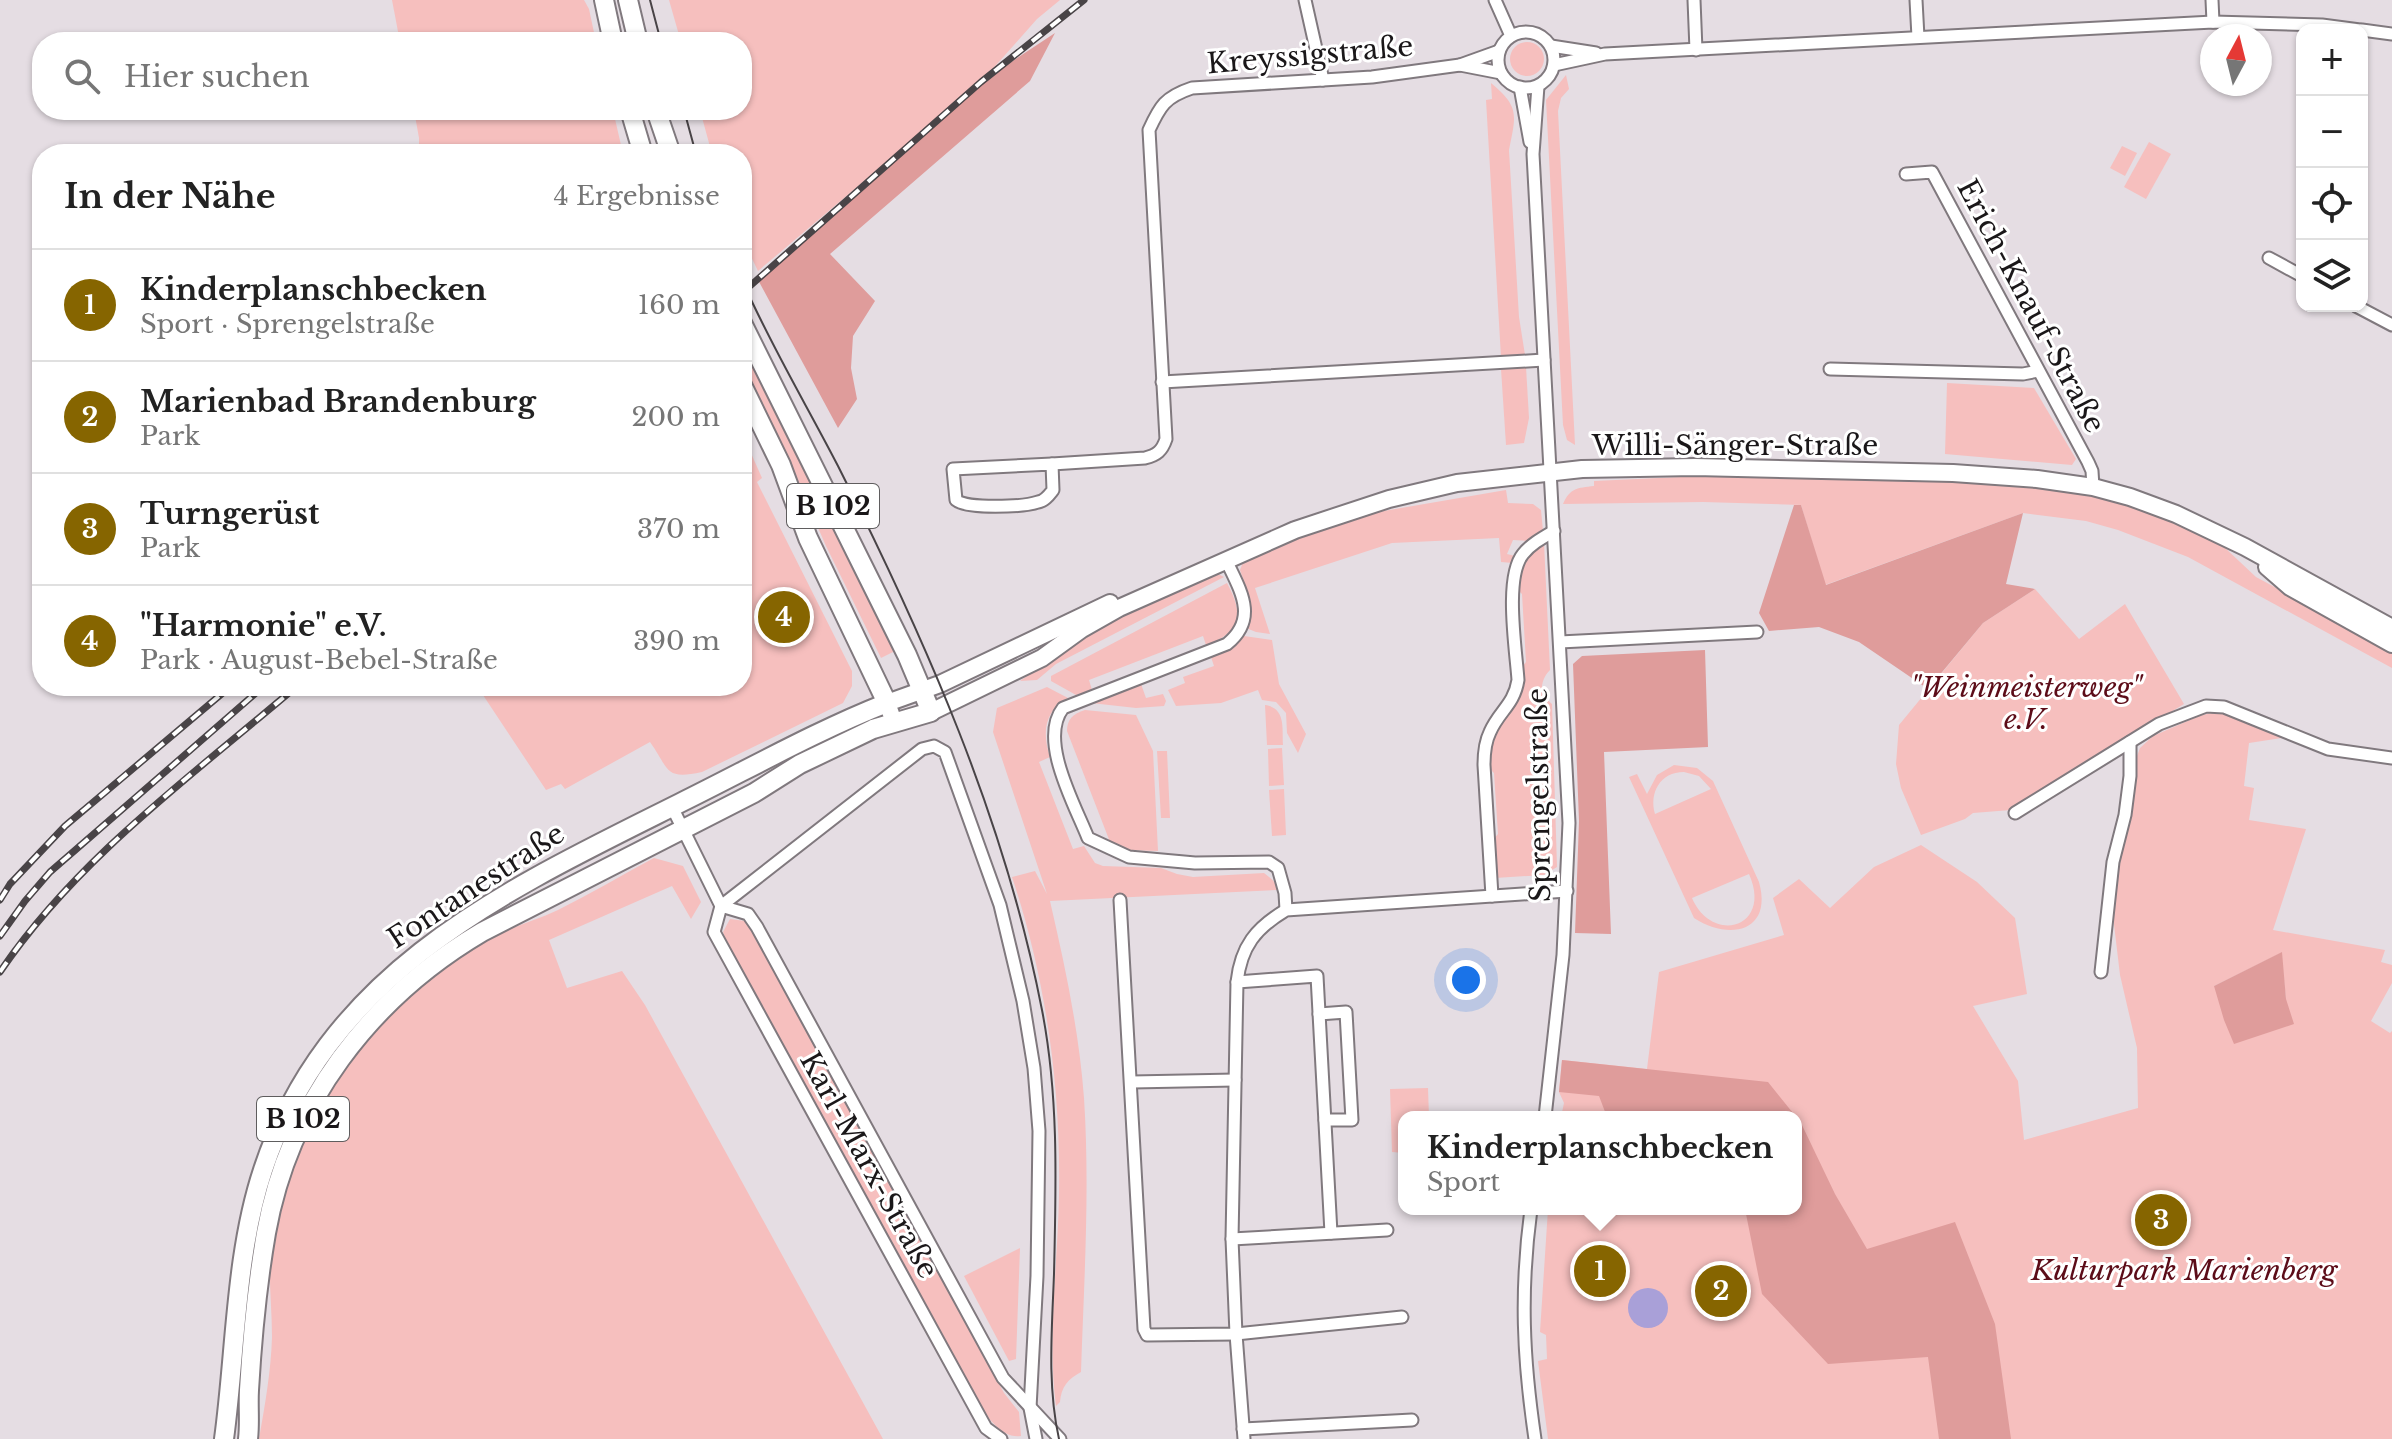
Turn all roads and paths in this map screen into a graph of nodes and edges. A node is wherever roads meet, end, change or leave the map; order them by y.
1 (604, 0) edge
2 (628, 0) edge
3 (1305, 0) edge
4 (1495, 0) edge
5 (1694, 0) edge
6 (1916, 0) edge
7 (2212, 0) edge
8 (2213, 22) junction
9 (2296, 24) edge
10 (2368, 31) edge
11 (611, 32) edge
12 (636, 32) edge
13 (2392, 34) edge
14 (1511, 36) junction
15 (1918, 37) junction
16 (1551, 46) junction
17 (1696, 50) junction
18 (1499, 51) junction
19 (1605, 54) junction
20 (1460, 65) junction
21 (1554, 65) junction
22 (1501, 73) junction
23 (1323, 80) junction
24 (1538, 86) junction
25 (1520, 87) junction
26 (633, 120) edge
27 (659, 120) edge
28 (640, 144) edge
29 (668, 144) edge
30 (1533, 154) junction
31 (1906, 174) dead end
32 (2269, 258) dead end
33 (2296, 273) edge
34 (2367, 312) edge
35 (2392, 325) edge
36 (752, 343) edge
37 (1544, 360) junction
38 (1830, 369) dead end
39 (2038, 371) junction
40 (1162, 382) junction
41 (752, 406) edge
42 (1052, 464) junction
43 (1550, 472) junction
44 (2093, 487) junction
45 (1554, 531) junction
46 (2245, 547) junction
47 (1226, 560) junction
48 (1169, 585) junction
49 (2392, 628) edge
50 (1757, 632) dead end
51 (1560, 642) junction
52 (2392, 644) edge
53 (922, 691) junction
54 (887, 703) junction
55 (931, 712) junction
56 (894, 722) junction
57 (2130, 742) junction
58 (2392, 758) edge
59 (672, 807) junction
60 (2015, 813) dead end
61 (682, 829) junction
62 (1567, 891) junction
63 (1492, 896) junction
64 (1120, 900) dead end
65 (721, 906) junction
66 (1286, 910) junction
67 (2101, 972) dead end
68 (1237, 982) junction
69 (1319, 1014) junction
70 (1235, 1080) junction
71 (1132, 1082) junction
72 (1546, 1111) edge
73 (1325, 1120) junction
74 (1530, 1215) edge
75 (1387, 1230) dead end
76 (1331, 1233) junction
77 (1232, 1239) junction
78 (1402, 1317) dead end
79 (1236, 1334) junction
80 (1030, 1408) junction
81 (1412, 1420) dead end
82 (1244, 1434) edge
83 (224, 1439) edge
84 (248, 1439) edge
85 (1001, 1439) edge
86 (1036, 1439) edge
87 (1060, 1439) edge
88 (1535, 1439) edge

1 - 11 main road
2 - 12 main road
3 - 23 street
4 - 14 street
5 - 17 street
6 - 15 street
7 - 8 street
8 - 9 street
8 - 15 street
10 - 13 street
14 - 16 street
14 - 18 street
15 - 17 street
16 - 19 street
16 - 21 street
17 - 19 street
18 - 20 street, Kreyssigstraße
18 - 22 street
19 - 21 street
20 - 22 street, Kreyssigstraße
20 - 23 street, Kreyssigstraße
21 - 24 street
22 - 25 street
23 - 40 street, Kreyssigstraße
24 - 25 street
24 - 30 street
25 - 30 street
26 - 28 main road
27 - 29 main road
30 - 37 street, Sprengelstraße
31 - 39 street, Erich-Knauf-Straße
32 - 33 street
34 - 35 street
36 - 53 main road, B 102
37 - 40 street
37 - 43 street, Sprengelstraße
38 - 39 street
39 - 44 street, Erich-Knauf-Straße
40 - 42 street, Kreyssigstraße
41 - 54 main road, B 102
42 - 42 street, Kreyssigstraße
43 - 44 main road, Willi-Sänger-Straße
43 - 45 street, Sprengelstraße
43 - 47 main road, Willi-Sänger-Straße
44 - 46 main road, Willi-Sänger-Straße
45 - 51 street, Sprengelstraße
45 - 63 street
46 - 49 main road, Willi-Sänger-Straße
46 - 52 main road, Willi-Sänger-Straße
47 - 48 main road, Willi-Sänger-Straße
47 - 66 street
48 - 53 main road, Willi-Sänger-Straße
48 - 55 main road, Willi-Sänger-Straße
50 - 51 street
51 - 62 street, Sprengelstraße
53 - 54 main road, Fontanestraße
53 - 55 main road, B 102
54 - 56 main road
54 - 59 main road, Fontanestraße / B 102
55 - 56 main road, B 102
56 - 61 main road, Fontanestraße / B 102
57 - 58 street
57 - 60 street
57 - 67 street
59 - 61 street, Karl-Marx-Straße
59 - 83 main road, Fontanestraße / B 102
61 - 65 street, Karl-Marx-Straße
61 - 84 main road, Fontanestraße / B 102
62 - 63 street
62 - 72 street, Sprengelstraße
63 - 66 street
64 - 71 street
65 - 80 street, Karl-Marx-Straße
65 - 80 street
65 - 85 street, Karl-Marx-Straße
66 - 68 street
68 - 69 street
68 - 70 street
69 - 73 street
69 - 73 street
70 - 71 street
70 - 77 street
71 - 79 street
73 - 76 street
74 - 88 street
75 - 76 street
76 - 77 street
77 - 79 street
78 - 79 street
79 - 82 street
80 - 86 street
80 - 87 street, Karl-Marx-Straße
81 - 82 street

